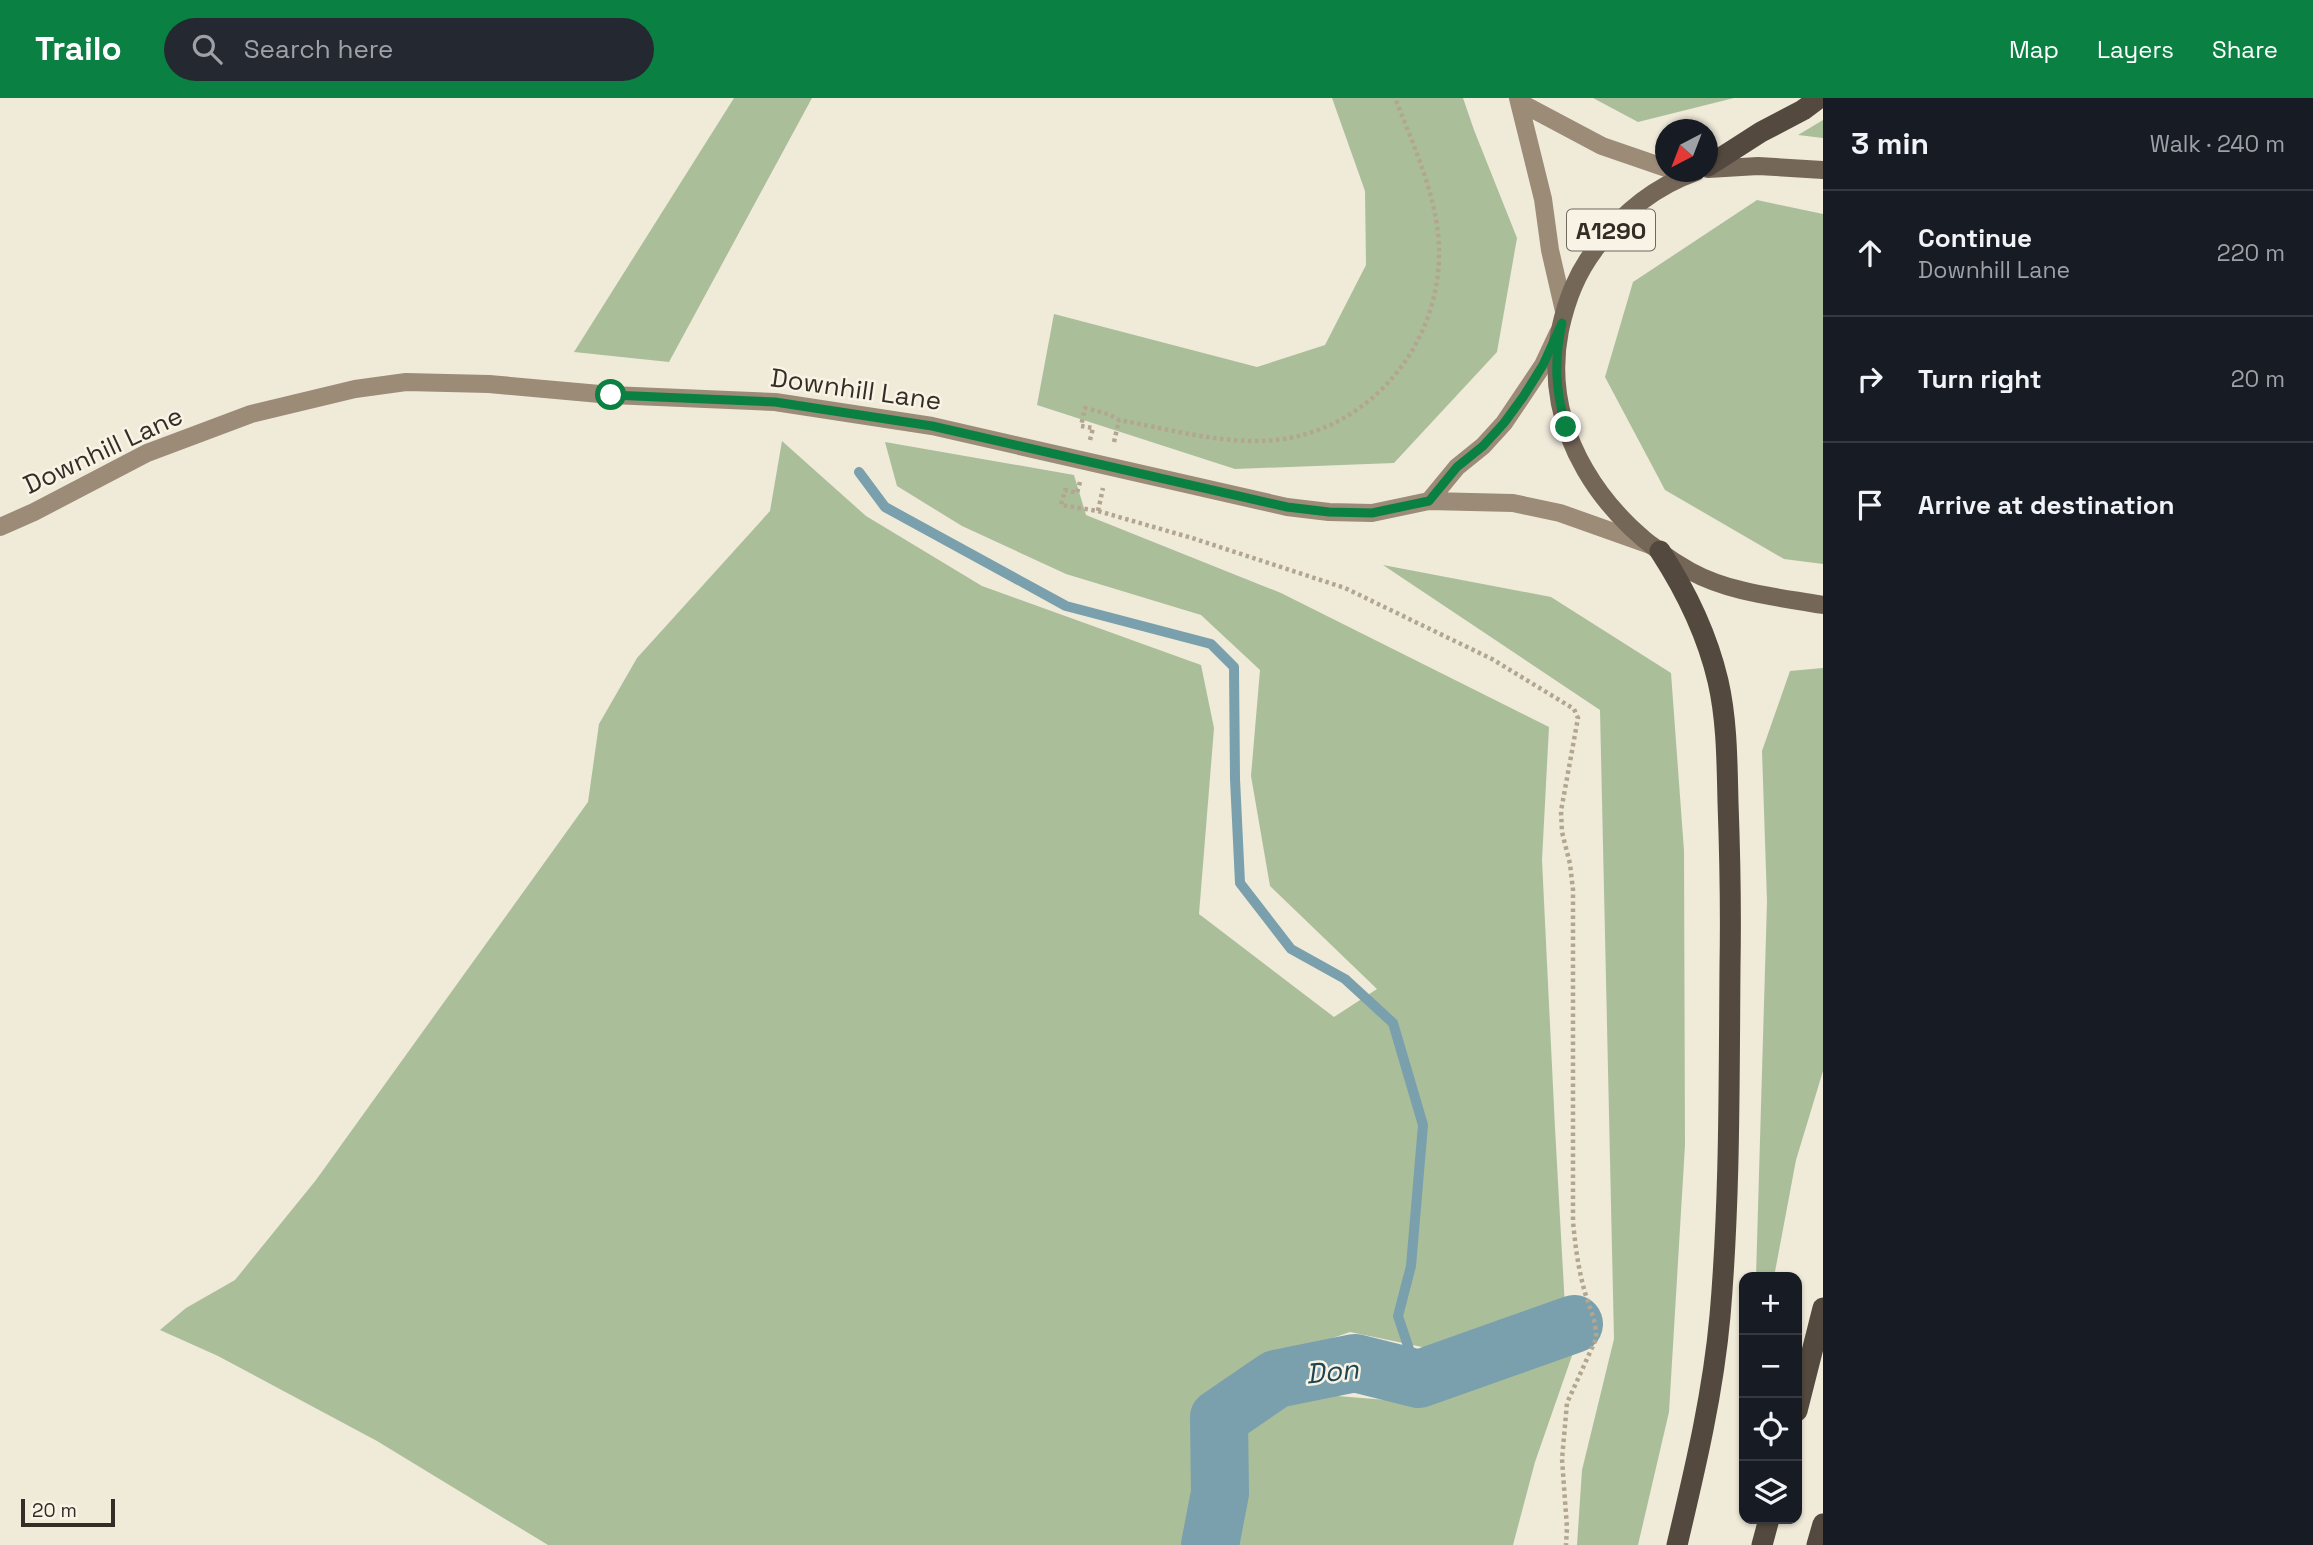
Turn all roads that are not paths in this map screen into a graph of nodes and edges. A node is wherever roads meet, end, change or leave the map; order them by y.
1 (1819, 98) edge
2 (1519, 100) edge
3 (1718, 160) edge
4 (1655, 165) edge
5 (1718, 167) edge
6 (1823, 170) edge
7 (1672, 182) edge
8 (1563, 317) junction
9 (1429, 501) junction
10 (0, 527) edge
11 (1657, 549) junction
12 (1823, 604) edge
13 (1823, 1308) edge
14 (1800, 1398) edge
15 (1768, 1524) edge
16 (1823, 1524) edge
17 (1677, 1545) edge
18 (1762, 1545) edge
19 (1817, 1545) edge

1 - 3 highway
2 - 4 street
2 - 8 street
5 - 6 main road
7 - 8 main road, A1290
8 - 9 street
8 - 11 main road, A1290
9 - 10 street, Downhill Lane
9 - 11 street, Downhill Lane
11 - 12 main road, A1290
11 - 17 highway
13 - 14 highway
15 - 18 highway
16 - 19 highway

